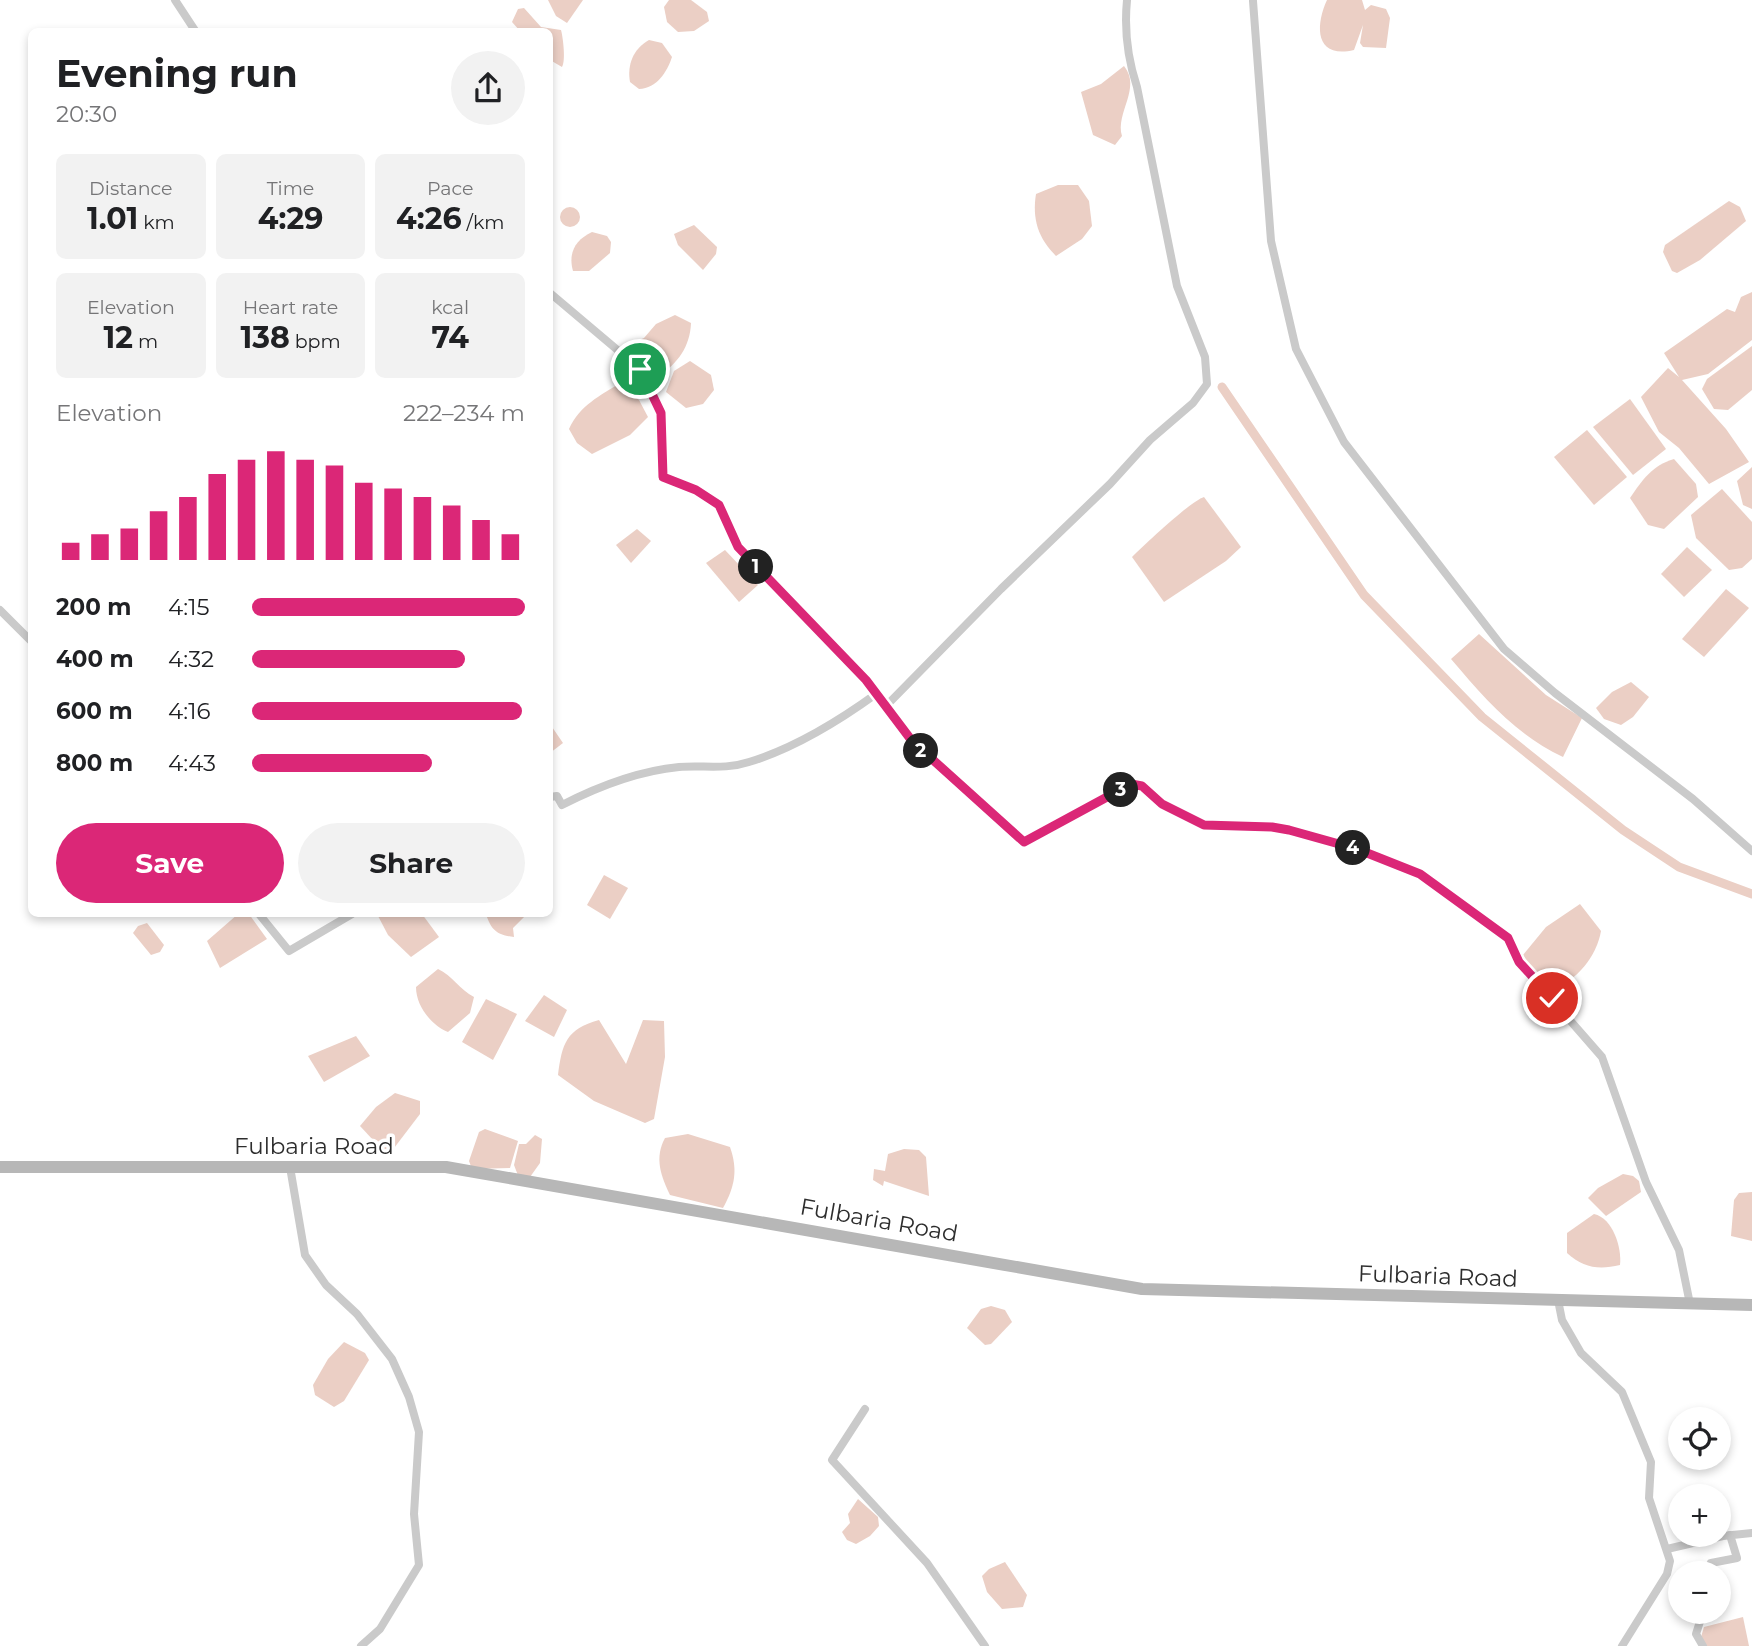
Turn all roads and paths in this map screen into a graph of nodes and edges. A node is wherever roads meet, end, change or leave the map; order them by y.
1 (175, 0) edge
2 (1127, 0) edge
3 (1253, 1) edge
4 (194, 28) edge
5 (553, 296) edge
6 (0, 610) edge
7 (28, 638) edge
8 (876, 694) junction
9 (885, 707) junction
10 (553, 797) edge
11 (1752, 851) edge
12 (261, 917) edge
13 (347, 917) edge
14 (0, 1167) edge
15 (290, 1167) junction
16 (1558, 1300) junction
17 (1689, 1304) junction
18 (1752, 1305) edge
19 (865, 1409) dead end
20 (1752, 1533) edge
21 (1731, 1535) edge
22 (1731, 1538) edge
23 (1676, 1547) edge
24 (1667, 1549) junction
25 (1721, 1561) edge
26 (1699, 1624) edge
27 (361, 1646) edge
28 (985, 1646) edge
29 (1622, 1646) edge
30 (1703, 1646) edge

1 - 4 street
2 - 9 street
3 - 11 street
5 - 8 street
6 - 7 street
8 - 9 street
8 - 10 street
9 - 17 street
12 - 13 street
14 - 15 main road, Fulbaria Road
15 - 16 main road, Fulbaria Road
15 - 27 street
16 - 17 main road, Fulbaria Road
16 - 24 street
17 - 18 main road, Fulbaria Road
19 - 28 street
20 - 21 street
22 - 25 street
23 - 24 street
24 - 29 street
26 - 30 street

